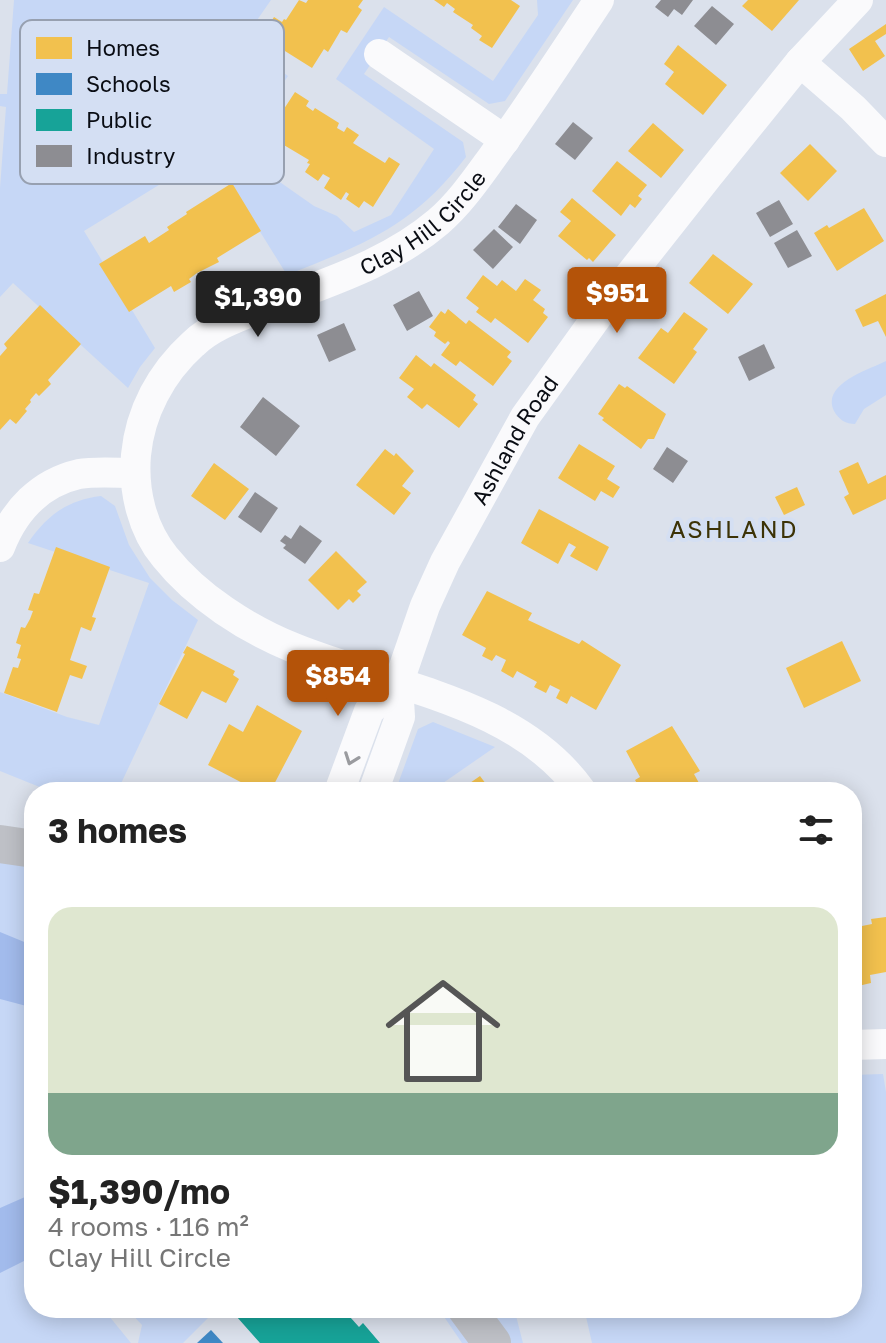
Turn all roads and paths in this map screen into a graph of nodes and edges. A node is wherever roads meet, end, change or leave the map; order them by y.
1 (599, 0) edge
2 (858, 0) edge
3 (379, 54) dead end
4 (800, 62) junction
5 (505, 140) junction
6 (886, 142) edge
7 (135, 473) junction
8 (0, 547) edge
9 (398, 684) junction
10 (343, 782) edge
11 (377, 782) edge
12 (573, 782) edge
13 (0, 844) edge
14 (24, 848) edge
15 (886, 1044) edge
16 (862, 1045) edge
17 (473, 1318) edge
18 (492, 1343) edge

1 - 5 street, Clay Hill Circle
2 - 4 street, Ashland Road
3 - 5 street
4 - 6 street
4 - 9 street, Ashland Road
5 - 7 street, Clay Hill Circle
7 - 8 street
7 - 9 street, Clay Hill Circle
9 -> 10 street, Ashland Road
9 - 11 street, Ashland Road
9 - 12 street, Clay Hill Circle
13 - 14 main road
15 - 16 street
17 - 18 main road

